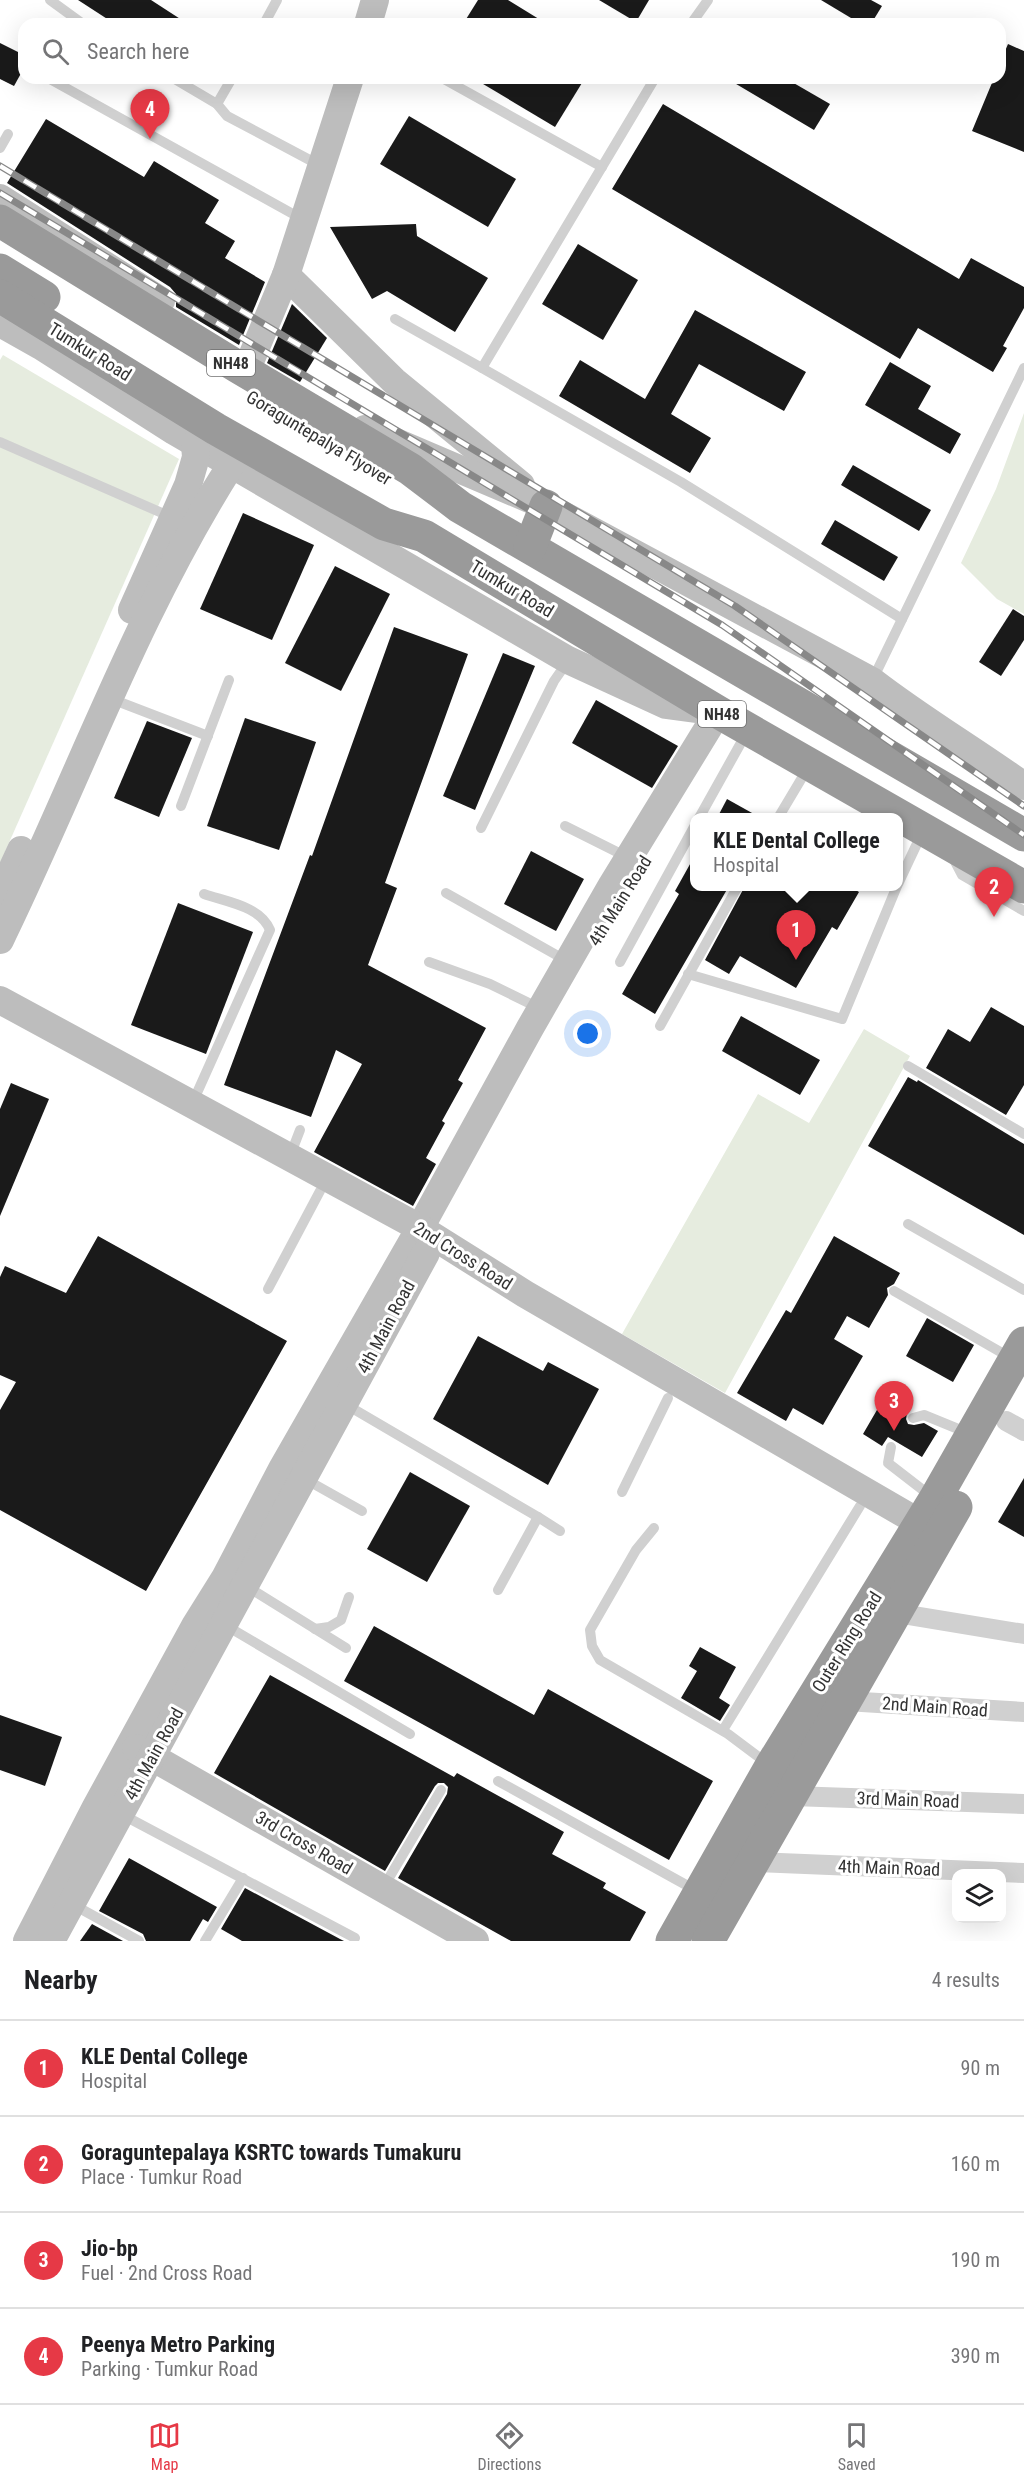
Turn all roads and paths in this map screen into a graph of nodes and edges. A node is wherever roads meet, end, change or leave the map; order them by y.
1 (51, 0) edge
2 (278, 0) edge
3 (375, 0) edge
4 (708, 0) edge
5 (75, 18) edge
6 (268, 18) edge
7 (370, 18) edge
8 (695, 18) edge
9 (59, 84) edge
10 (183, 84) edge
11 (229, 84) edge
12 (348, 84) edge
13 (453, 84) edge
14 (651, 84) edge
15 (217, 104) junction
16 (8, 134) dead end
17 (0, 148) edge
18 (321, 167) junction
19 (602, 167) junction
20 (0, 198) edge
21 (0, 220) edge
22 (303, 220) junction
23 (0, 244) edge
24 (0, 270) edge
25 (286, 275) junction
26 (0, 296) edge
27 (395, 319) dead end
28 (0, 323) edge
29 (251, 359) junction
30 (482, 368) junction
31 (1024, 369) edge
32 (232, 400) junction
33 (0, 442) edge
34 (195, 444) junction
35 (231, 465) junction
36 (546, 506) junction
37 (460, 507) junction
38 (172, 520) junction
39 (424, 536) junction
40 (530, 547) junction
41 (902, 620) junction
42 (568, 660) junction
43 (229, 680) dead end
44 (872, 681) junction
45 (109, 697) junction
46 (733, 720) junction
47 (208, 736) junction
48 (810, 765) junction
49 (1024, 786) edge
50 (181, 806) dead end
51 (701, 813) edge
52 (781, 813) edge
53 (894, 813) edge
54 (903, 818) edge
55 (565, 826) dead end
56 (481, 828) dead end
57 (690, 834) edge
58 (933, 835) junction
59 (1024, 835) edge
60 (630, 858) junction
61 (903, 874) edge
62 (1024, 887) edge
63 (1, 890) edge
64 (735, 891) edge
65 (891, 891) edge
66 (447, 893) dead end
67 (204, 894) dead end
68 (1024, 911) edge
69 (0, 940) edge
70 (429, 962) dead end
71 (568, 962) junction
72 (620, 962) dead end
73 (688, 975) junction
74 (0, 1000) edge
75 (541, 1009) junction
76 (0, 1020) edge
77 (660, 1026) dead end
78 (908, 1066) dead end
79 (192, 1104) junction
80 (300, 1130) dead end
81 (1024, 1134) edge
82 (290, 1156) junction
83 (320, 1191) junction
84 (908, 1224) dead end
85 (423, 1240) junction
86 (268, 1289) dead end
87 (1024, 1290) edge
88 (894, 1291) dead end
89 (1021, 1364) edge
90 (668, 1398) junction
91 (345, 1404) junction
92 (913, 1418) dead end
93 (1015, 1426) edge
94 (973, 1434) junction
95 (891, 1447) dead end
96 (305, 1479) junction
97 (622, 1492) dead end
98 (860, 1506) junction
99 (362, 1511) dead end
100 (538, 1517) junction
101 (922, 1520) junction
102 (654, 1528) dead end
103 (560, 1531) dead end
104 (246, 1586) junction
105 (498, 1590) dead end
106 (349, 1598) dead end
107 (896, 1613) junction
108 (224, 1625) junction
109 (315, 1629) junction
110 (1024, 1634) edge
111 (346, 1648) dead end
112 (846, 1701) junction
113 (1024, 1712) edge
114 (723, 1730) junction
115 (410, 1734) dead end
116 (138, 1759) junction
117 (771, 1766) junction
118 (498, 1781) dead end
119 (441, 1790) dead end
120 (792, 1796) junction
121 (1024, 1804) edge
122 (121, 1814) junction
123 (753, 1862) junction
124 (1024, 1873) edge
125 (243, 1878) junction
126 (383, 1888) junction
127 (699, 1892) junction
128 (71, 1904) junction
129 (355, 1938) dead end
130 (27, 1941) edge
131 (51, 1941) edge
132 (139, 1941) edge
133 (205, 1941) edge
134 (439, 1941) edge
135 (475, 1941) edge
136 (672, 1941) edge
137 (708, 1941) edge

1 - 5 lane
2 - 6 lane
3 - 7 street
4 - 8 lane
9 - 22 lane
10 - 15 lane
11 - 15 lane
12 - 18 street
13 - 19 lane
14 - 19 lane
15 - 18 lane
16 - 17 lane
18 - 22 street
19 - 30 lane
20 - 29 street
21 - 37 highway, NH48
22 - 25 street
23 - 32 highway, Goraguntepalya Flyover
24 - 32 highway, Goraguntepalya Flyover
25 - 29 street
25 - 36 street
26 - 39 highway, Tumkur Road / NH48
27 - 30 lane
28 - 34 street
29 - 36 street
30 - 41 lane
31 - 41 lane
32 - 37 highway, Goraguntepalya Flyover
32 - 39 highway, Goraguntepalya Flyover
33 - 38 lane
34 - 35 street
34 - 38 street
35 - 42 street
35 - 45 street
36 - 40 highway
36 - 44 street
37 - 40 highway, NH48
38 - 63 street
39 - 46 highway, Tumkur Road / NH48
40 - 59 highway, NH48
41 - 44 lane
42 - 46 street
42 - 56 lane
43 - 47 lane
44 - 49 street
45 - 47 lane
45 - 69 street
46 - 48 highway, Tumkur Road / NH48
46 - 51 lane
46 - 60 street
46 - 85 street, 4th Main Road
47 - 50 lane
48 - 52 lane
48 - 53 highway, Tumkur Road / NH48
54 - 58 highway, Tumkur Road / NH48
55 - 60 lane
57 - 72 lane
58 - 61 lane
58 - 62 highway, Tumkur Road / NH48
58 - 68 lane
60 - 71 street
64 - 73 lane
65 - 73 lane
66 - 71 lane
67 - 79 lane
70 - 75 lane
71 - 75 street
73 - 77 lane
74 - 79 street, 2nd Cross Road
75 - 85 street
76 - 83 street
78 - 81 lane
79 - 82 street, 2nd Cross Road
80 - 82 lane
82 - 85 street, 2nd Cross Road
83 - 85 street
83 - 86 lane
84 - 87 lane
85 - 90 street, 2nd Cross Road
85 - 91 street, 4th Main Road
85 - 101 street, 2nd Cross Road
85 - 116 street, 4th Main Road
88 - 89 lane
89 - 93 highway, Outer Ring Road
89 - 94 highway, Outer Ring Road
90 - 97 lane
90 - 98 street, 2nd Cross Road
91 - 96 street, 4th Main Road
91 - 100 lane
92 - 94 lane
93 - 107 highway, Outer Ring Road
94 - 101 highway, Outer Ring Road
95 - 101 lane
96 - 99 lane
96 - 104 street, 4th Main Road
98 - 101 street, 2nd Cross Road
98 - 114 lane
100 - 103 lane
100 - 105 lane
101 - 117 highway, Outer Ring Road
102 - 114 lane
104 - 108 street, 4th Main Road
104 - 109 lane
106 - 109 lane
107 - 110 street
107 - 112 highway, Outer Ring Road
108 - 115 lane
108 - 116 street, 4th Main Road
109 - 111 lane
112 - 113 street, 2nd Main Road
112 - 120 highway, Outer Ring Road
114 - 117 lane
116 - 122 street, 4th Main Road
116 - 126 street, 3rd Cross Road
116 - 130 street, 4th Main Road
116 - 134 street
117 - 127 highway, Outer Ring Road
118 - 127 lane
119 - 126 lane
120 - 121 street, 3rd Main Road
120 - 123 highway, Outer Ring Road
122 - 125 lane
122 - 128 street, 4th Main Road
123 - 124 street, 4th Main Road
123 - 137 highway, Outer Ring Road
125 - 129 lane
125 - 133 lane
126 - 135 street, 3rd Cross Road
127 - 136 highway, Outer Ring Road
128 - 131 street, 4th Main Road
128 - 132 lane

